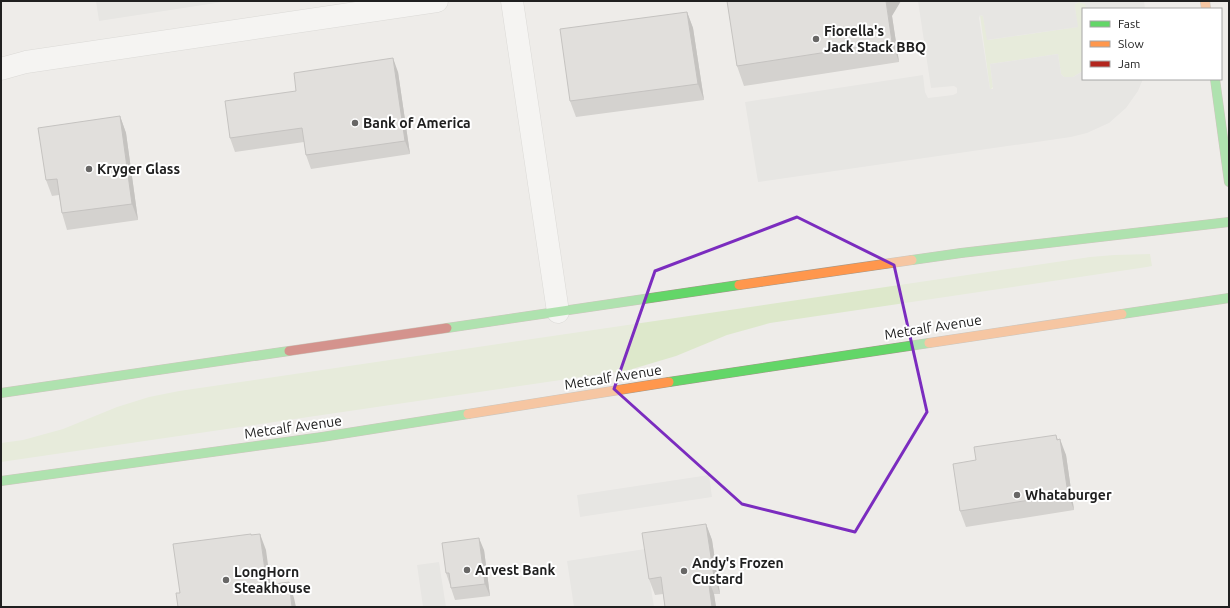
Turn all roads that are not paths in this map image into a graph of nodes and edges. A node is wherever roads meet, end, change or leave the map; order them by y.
1 (437, 1) edge
2 (512, 1) edge
3 (1, 69) edge
4 (1215, 80) edge
5 (1229, 182) edge
6 (1229, 222) edge
7 (1229, 298) edge
8 (558, 312) junction
9 (1, 393) edge
10 (1, 481) edge

1 - 3 street
2 - 8 street
4 - 5 main road
6 - 8 main road
7 - 10 main road, Metcalf Avenue
8 - 9 main road

